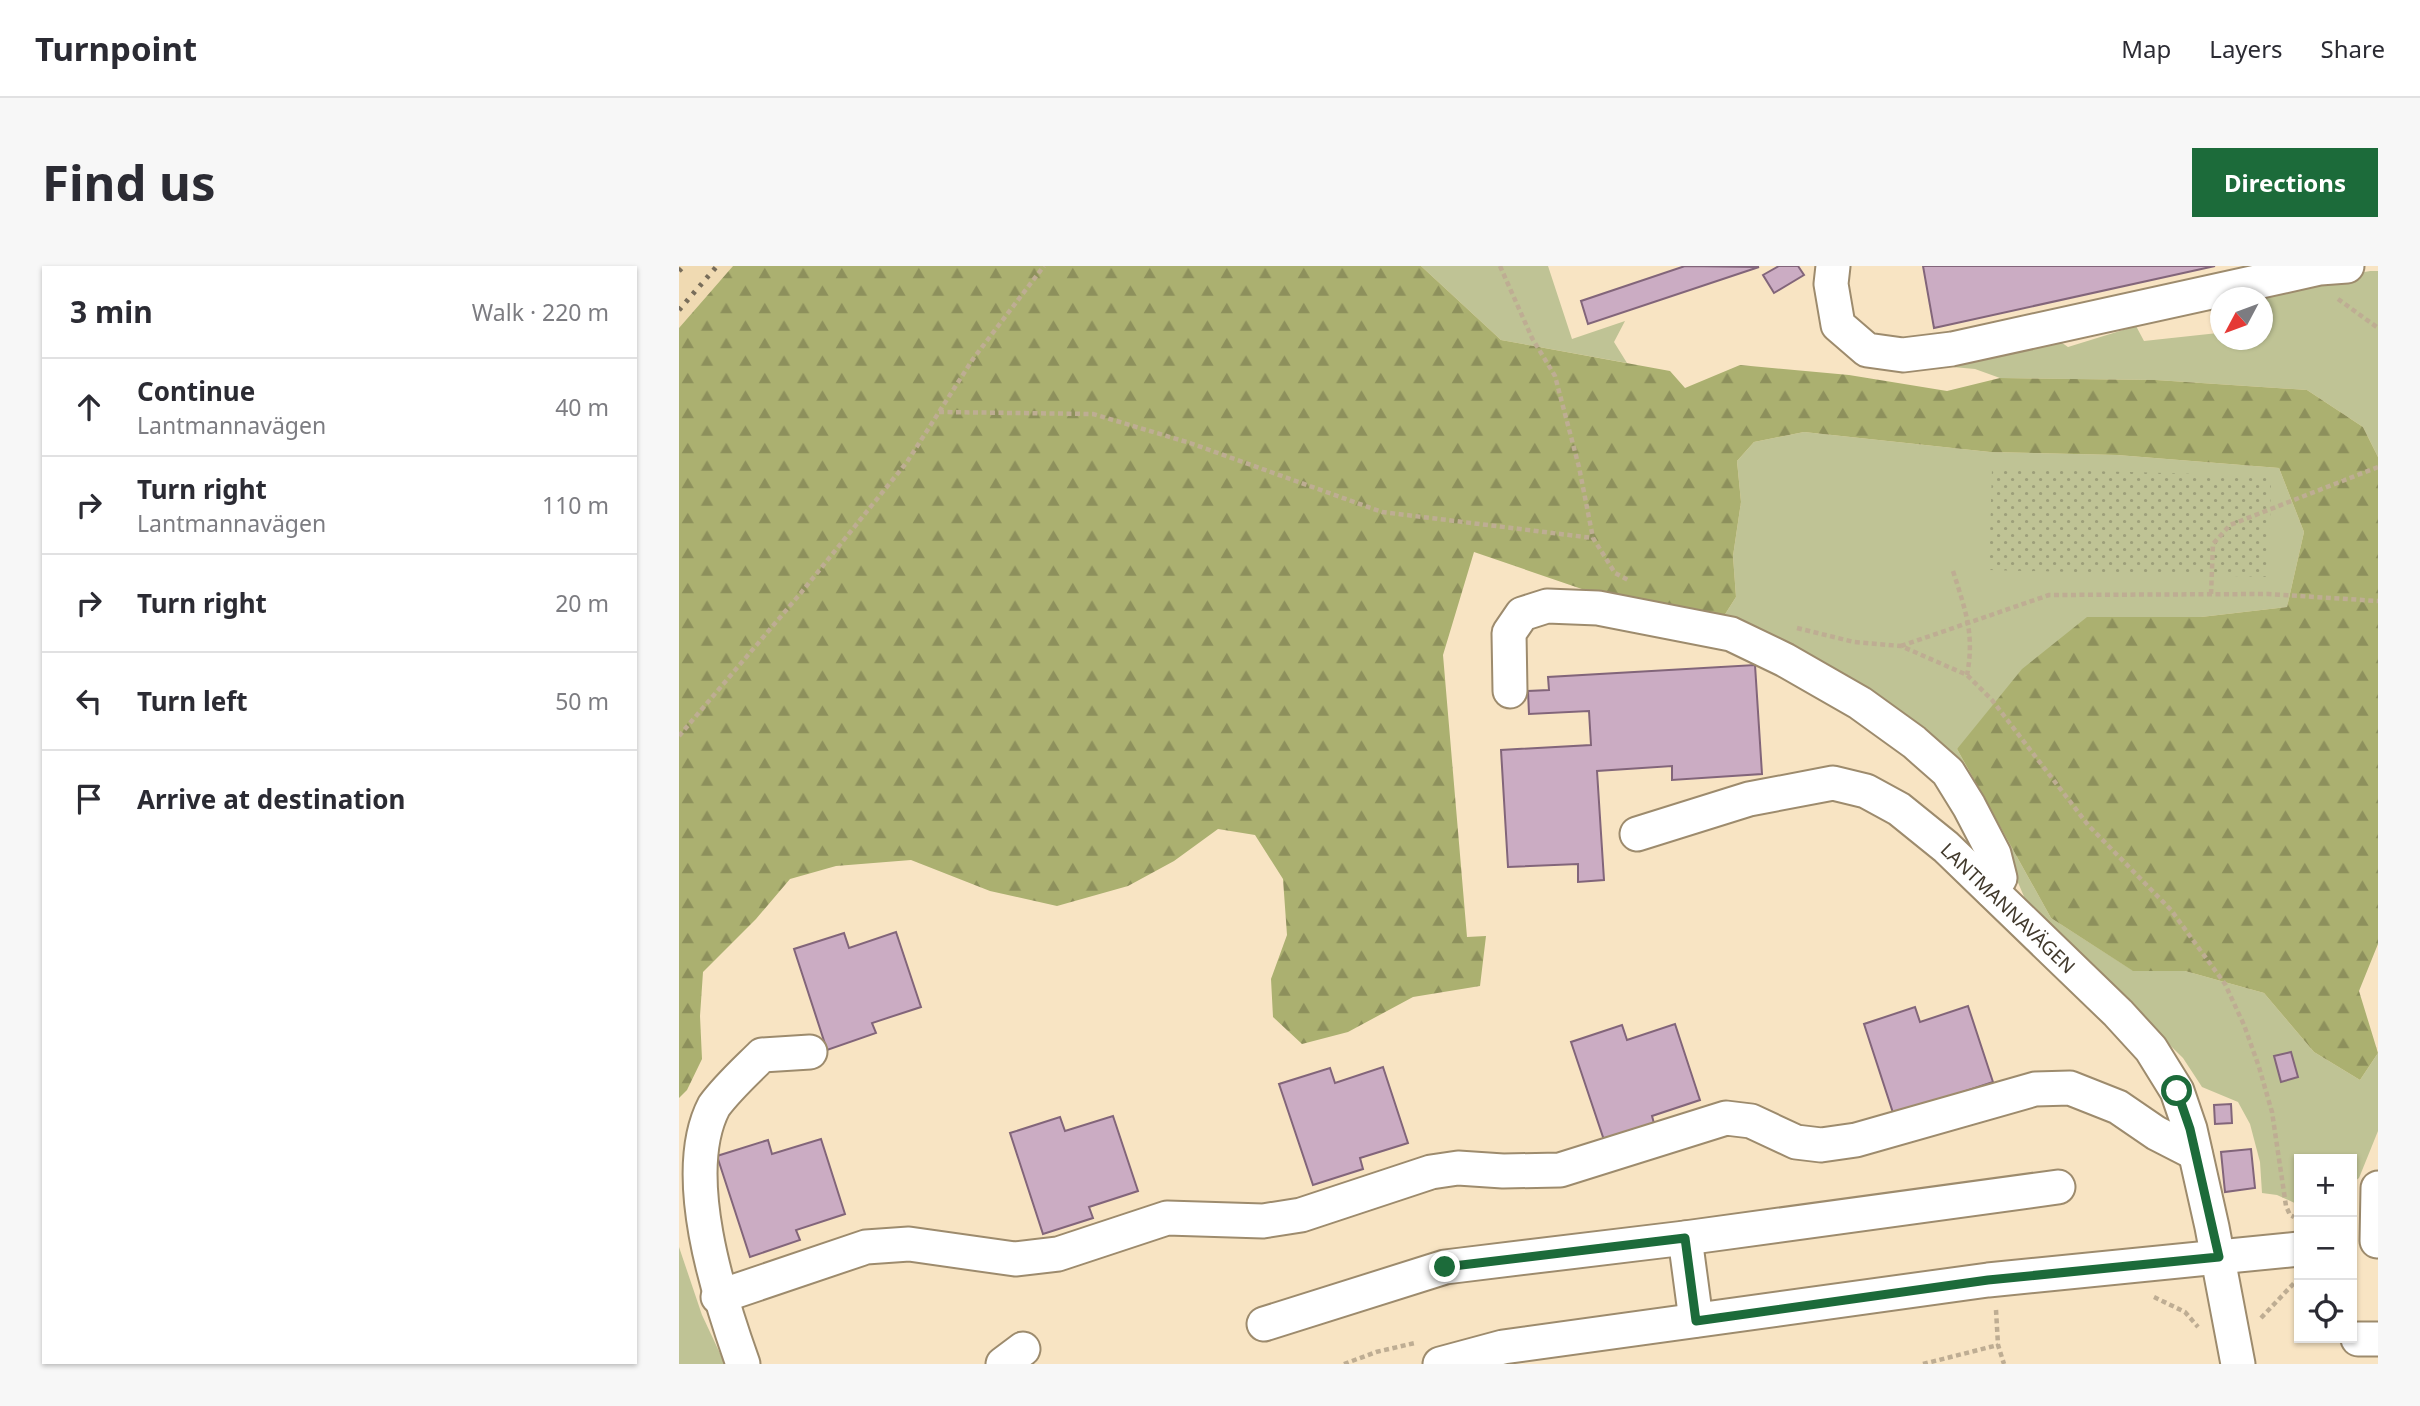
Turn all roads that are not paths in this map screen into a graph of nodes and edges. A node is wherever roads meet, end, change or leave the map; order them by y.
1 (1833, 266) edge
2 (2347, 266) edge
3 (1510, 691) dead end
4 (1637, 834) dead end
5 (1992, 891) junction
6 (810, 1052) dead end
7 (2195, 1153) junction
8 (2058, 1187) dead end
9 (2378, 1188) edge
10 (1685, 1238) junction
11 (2369, 1242) edge
12 (2294, 1250) edge
13 (2219, 1257) junction
14 (719, 1297) junction
15 (1696, 1321) junction
16 (1264, 1324) dead end
17 (743, 1364) edge
18 (1440, 1364) edge
19 (2238, 1364) edge

1 - 2 street
3 - 5 street
4 - 5 street, LANTMANNAVÄGEN
5 - 7 street, LANTMANNAVÄGEN
6 - 14 street
7 - 13 street, LANTMANNAVÄGEN
7 - 14 street
8 - 10 street
9 - 11 street
10 - 15 street
10 - 16 street
12 - 13 street
13 - 15 street
13 - 19 street, LANTMANNAVÄGEN
14 - 17 street
15 - 18 street

